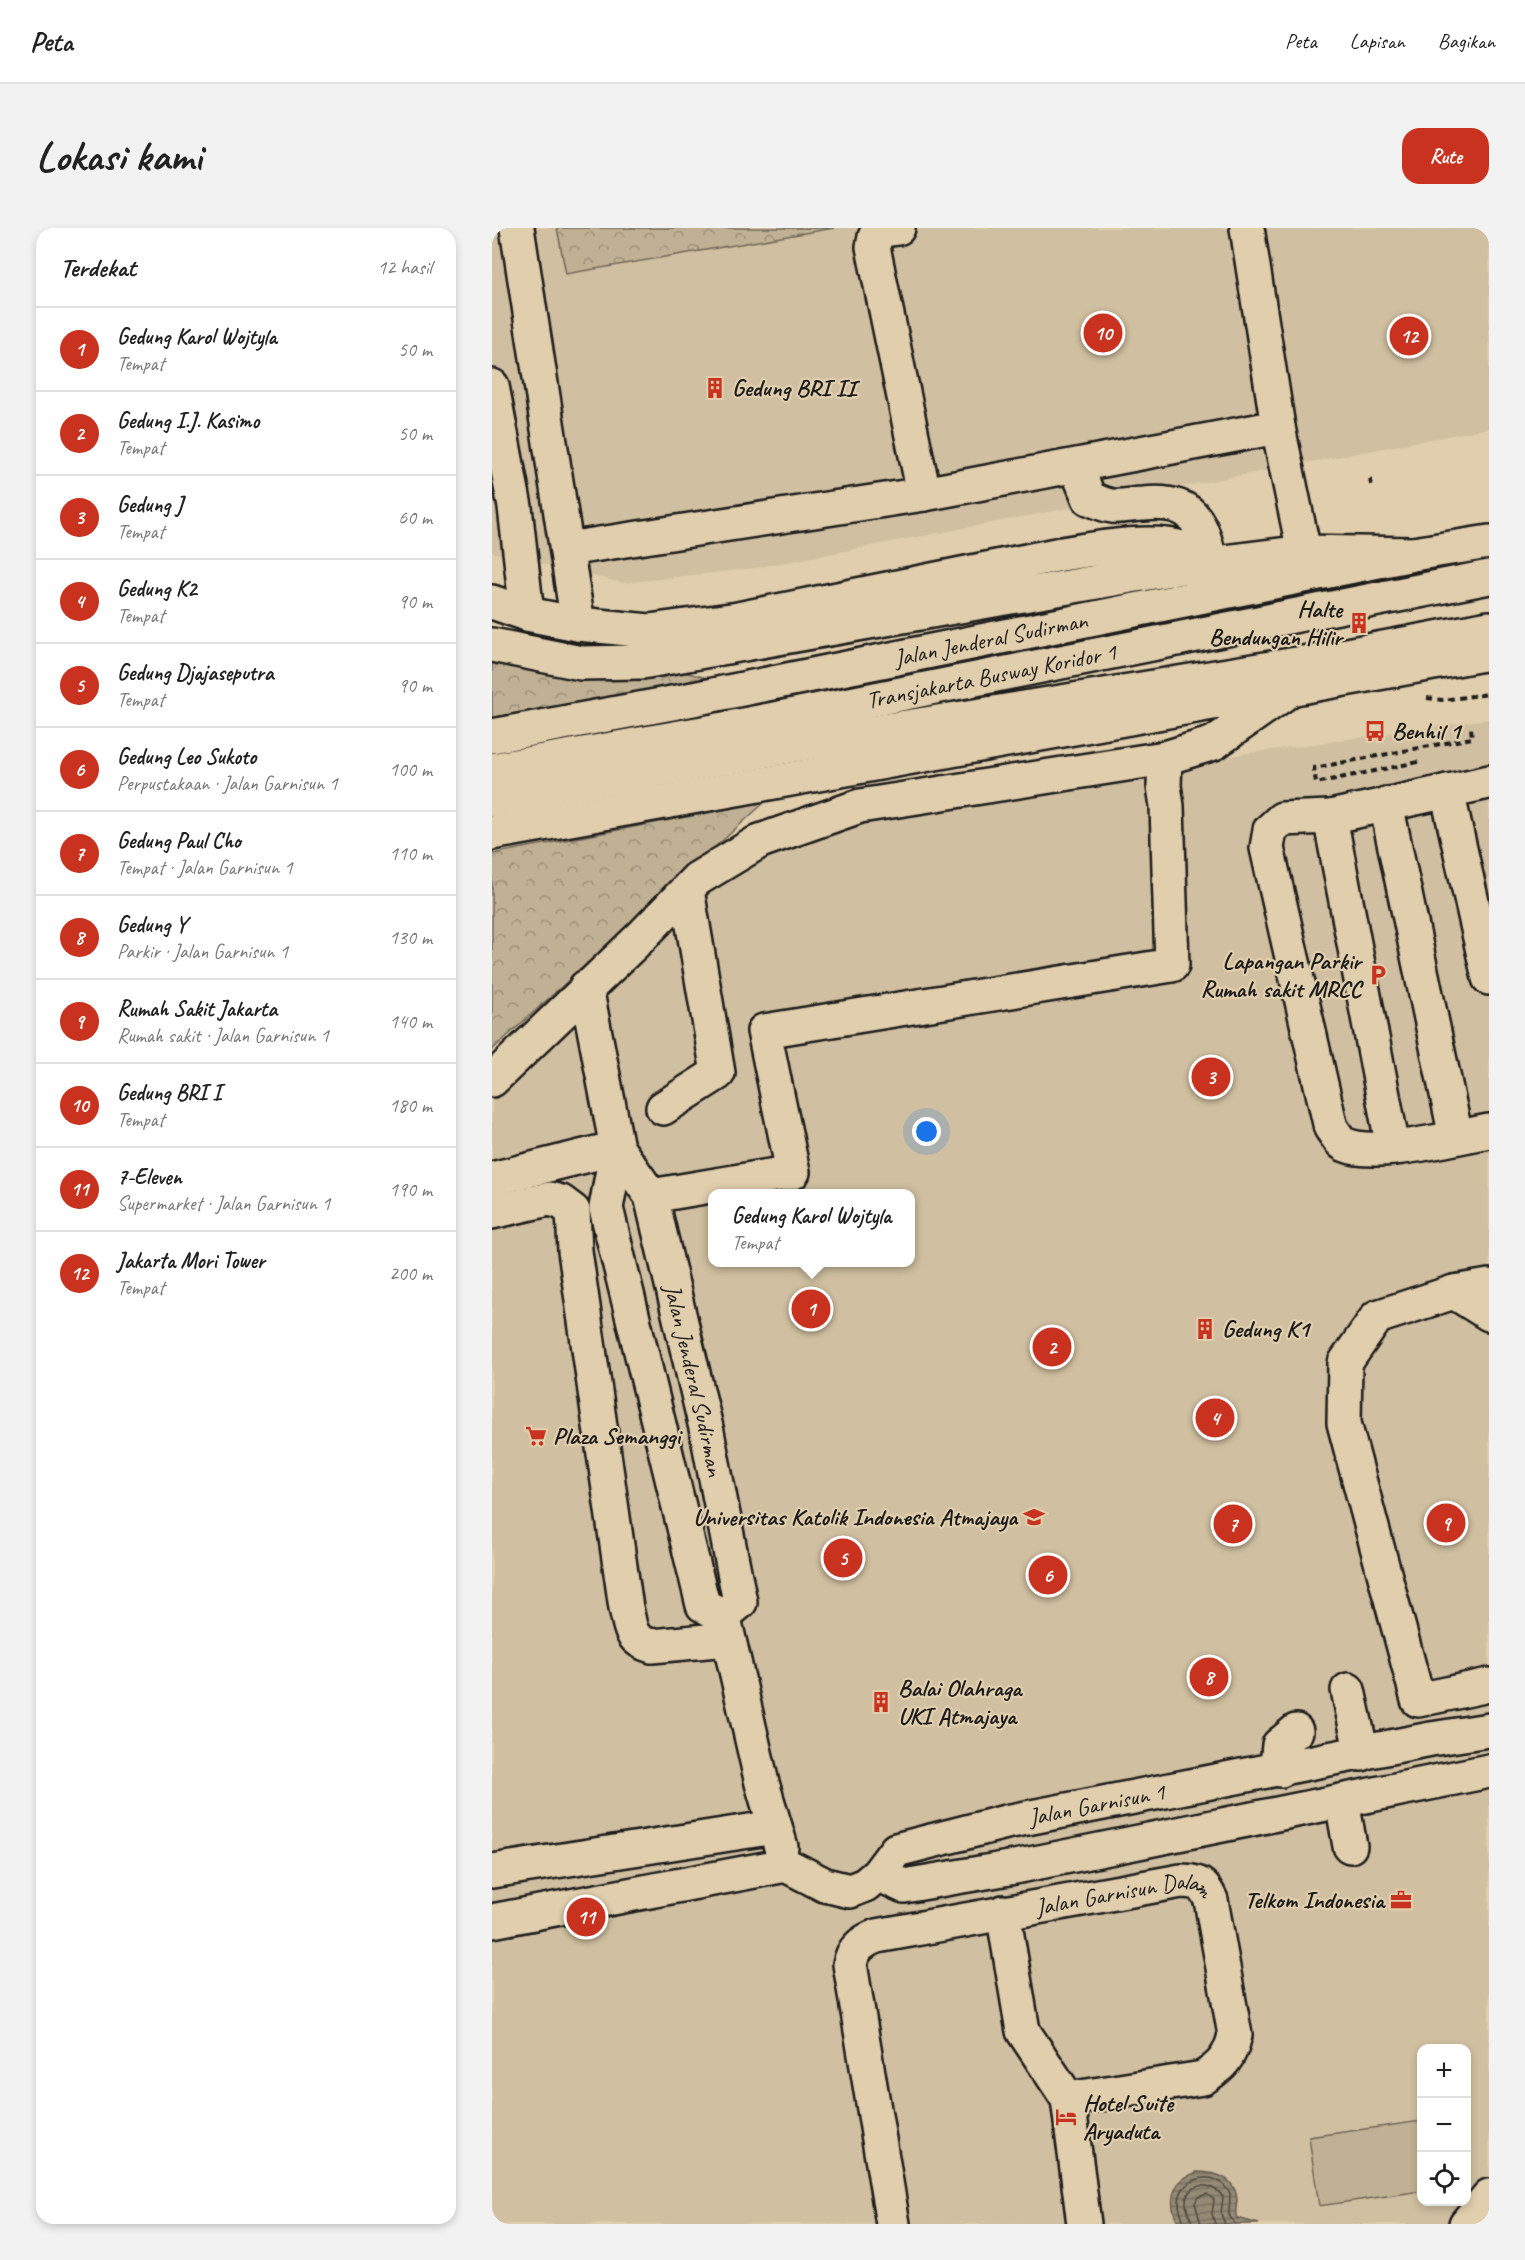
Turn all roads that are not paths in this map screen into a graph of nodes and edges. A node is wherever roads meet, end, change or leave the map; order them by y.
1 (517, 228) edge
2 (898, 228) edge
3 (1248, 228) edge
4 (492, 386) edge
5 (1278, 427) junction
6 (1076, 466) junction
7 (924, 494) junction
8 (1489, 542) edge
9 (567, 549) junction
10 (1304, 552) junction
11 (1413, 554) junction
12 (1211, 564) junction
13 (1489, 577) edge
14 (492, 602) edge
15 (527, 614) junction
16 (578, 624) junction
17 (1489, 628) edge
18 (492, 645) edge
19 (1489, 653) edge
20 (1291, 689) junction
21 (492, 736) edge
22 (1165, 758) junction
23 (492, 770) edge
24 (1489, 782) edge
25 (1447, 791) junction
26 (492, 800) edge
27 (1386, 804) junction
28 (1330, 817) junction
29 (492, 832) edge
30 (687, 890) junction
31 (1489, 978) edge
32 (586, 987) junction
33 (492, 1080) edge
34 (663, 1108) dead end
35 (1489, 1131) edge
36 (1456, 1137) junction
37 (617, 1148) junction
38 (1393, 1148) junction
39 (492, 1179) edge
40 (651, 1196) junction
41 (492, 1212) edge
42 (1489, 1286) edge
43 (1454, 1292) junction
44 (1489, 1314) edge
45 (726, 1628) junction
46 (1489, 1685) edge
47 (1348, 1690) dead end
48 (1418, 1700) junction
49 (1489, 1730) edge
50 (1296, 1731) dead end
51 (1431, 1739) junction
52 (1362, 1754) junction
53 (1327, 1761) junction
54 (1281, 1770) junction
55 (1489, 1771) edge
56 (1440, 1781) junction
57 (1338, 1802) junction
58 (775, 1827) junction
59 (1350, 1846) dead end
60 (786, 1865) junction
61 (1016, 1866) junction
62 (492, 1871) edge
63 (878, 1874) junction
64 (1013, 1910) junction
65 (492, 1920) edge
66 (1068, 2099) junction
67 (1489, 2196) edge
68 (893, 2224) edge
69 (1084, 2224) edge
70 (1466, 2224) edge

1 - 9 main road
2 - 7 main road
3 - 5 main road
4 - 15 main road
5 - 6 main road
5 - 10 main road
6 - 7 main road
6 - 12 main road
7 - 9 main road
8 - 11 main road, Jalan Jenderal Sudirman
9 - 16 main road
10 - 11 main road
10 - 12 main road
11 - 21 main road, Jalan Jenderal Sudirman
12 - 16 main road
12 - 18 main road
13 - 23 main road, Transjakarta Busway Koridor 1
14 - 15 main road
15 - 16 main road
17 - 26 main road, Transjakarta Busway Koridor 1
19 - 20 main road
20 - 22 main road
20 - 29 main road
22 - 30 main road
22 - 40 main road
24 - 25 main road
25 - 27 main road
25 - 31 main road
27 - 28 main road
27 - 36 main road
28 - 38 main road
28 - 38 main road
30 - 32 main road
30 - 34 main road
32 - 33 main road
32 - 37 main road, Jalan Jenderal Sudirman
35 - 36 main road
36 - 38 main road
37 - 39 main road
37 - 40 main road, Jalan Jenderal Sudirman
37 - 45 main road, Jalan Jenderal Sudirman
40 - 45 main road, Jalan Jenderal Sudirman
41 - 45 main road
42 - 43 main road
43 - 44 main road
43 - 48 main road
45 - 58 main road
46 - 48 main road
47 - 52 main road
48 - 51 main road
49 - 51 main road, Jalan Garnisun 1
50 - 54 main road
51 - 52 main road, Jalan Garnisun 1
51 - 56 main road
52 - 53 main road, Jalan Garnisun 1
53 - 54 main road, Jalan Garnisun 1
53 - 57 main road
54 - 63 main road, Jalan Garnisun 1
55 - 56 main road, Jalan Garnisun 1
56 - 57 main road, Jalan Garnisun 1
57 - 59 main road
57 - 61 main road, Jalan Garnisun 1
58 - 60 main road
58 - 62 main road
60 - 63 main road, Jalan Garnisun 1
60 - 65 main road
61 - 63 main road, Jalan Garnisun 1
61 - 64 main road, Jalan Garnisun Dalam
64 - 66 main road, Jalan Garnisun Dalam
64 - 66 main road, Jalan Garnisun Dalam
64 - 68 main road, Jalan Garnisun Dalam
66 - 69 main road, Jalan Garnisun Dalam
67 - 70 main road

